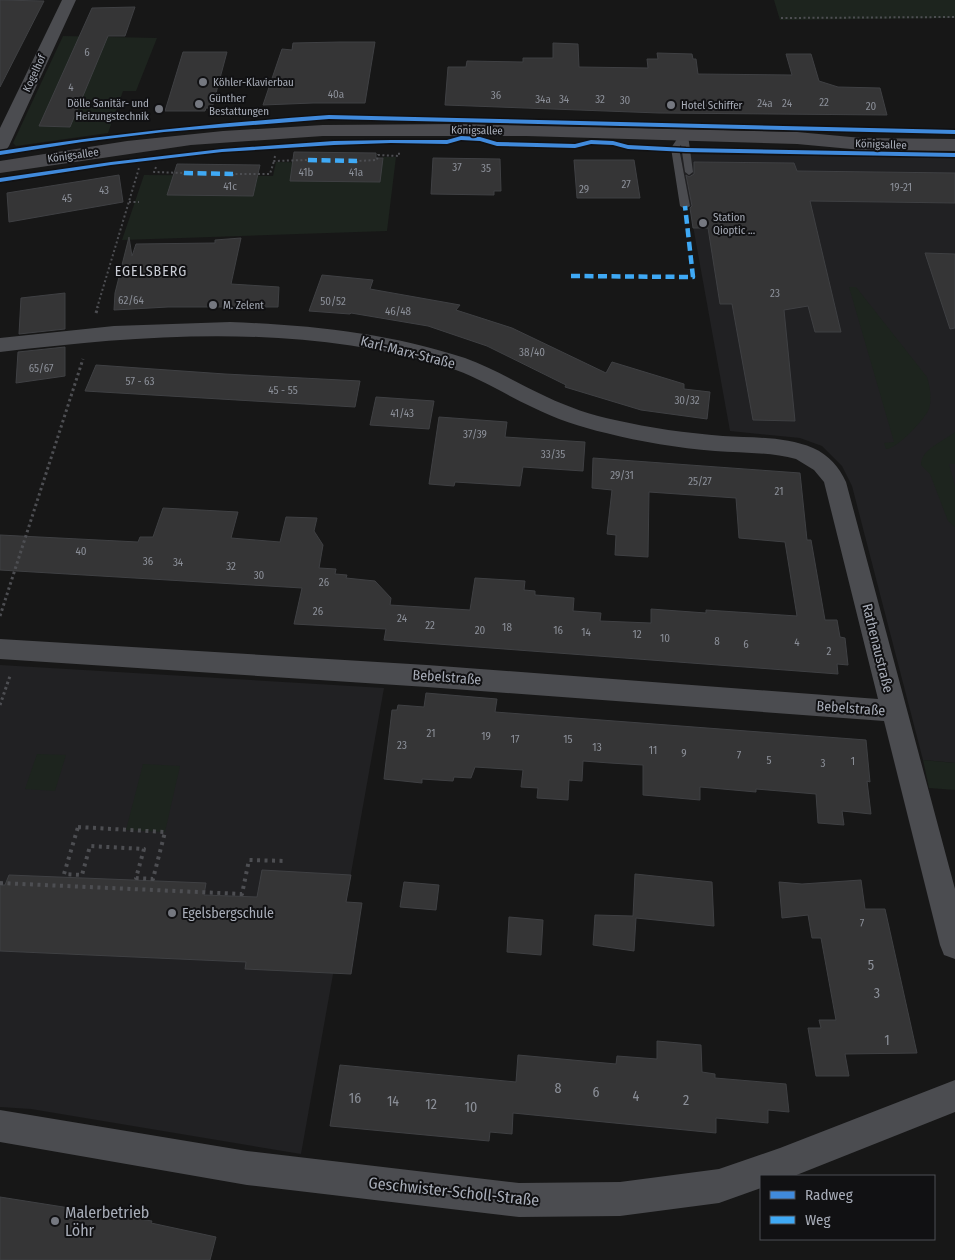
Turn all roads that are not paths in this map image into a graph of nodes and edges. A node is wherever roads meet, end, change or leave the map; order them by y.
1 (69, 0) edge
2 (684, 135) junction
3 (955, 145) edge
4 (0, 146) edge
5 (0, 167) edge
6 (689, 172) dead end
7 (685, 206) dead end
8 (0, 345) edge
9 (803, 453) joint
10 (0, 649) edge
11 (894, 711) junction
12 (955, 945) edge
13 (955, 1096) edge
14 (0, 1126) edge

1 - 4 street, Kogelhof
2 - 3 street, Königsallee
2 - 5 street, Königsallee
2 - 6 lane
2 - 7 lane
8 - 9 street, Karl-Marx-Straße
9 - 11 street, Rathenaustraße
10 - 11 street, Bebelstraße
11 - 12 street, Rathenaustraße
13 - 14 street, Geschwister-Scholl-Straße

